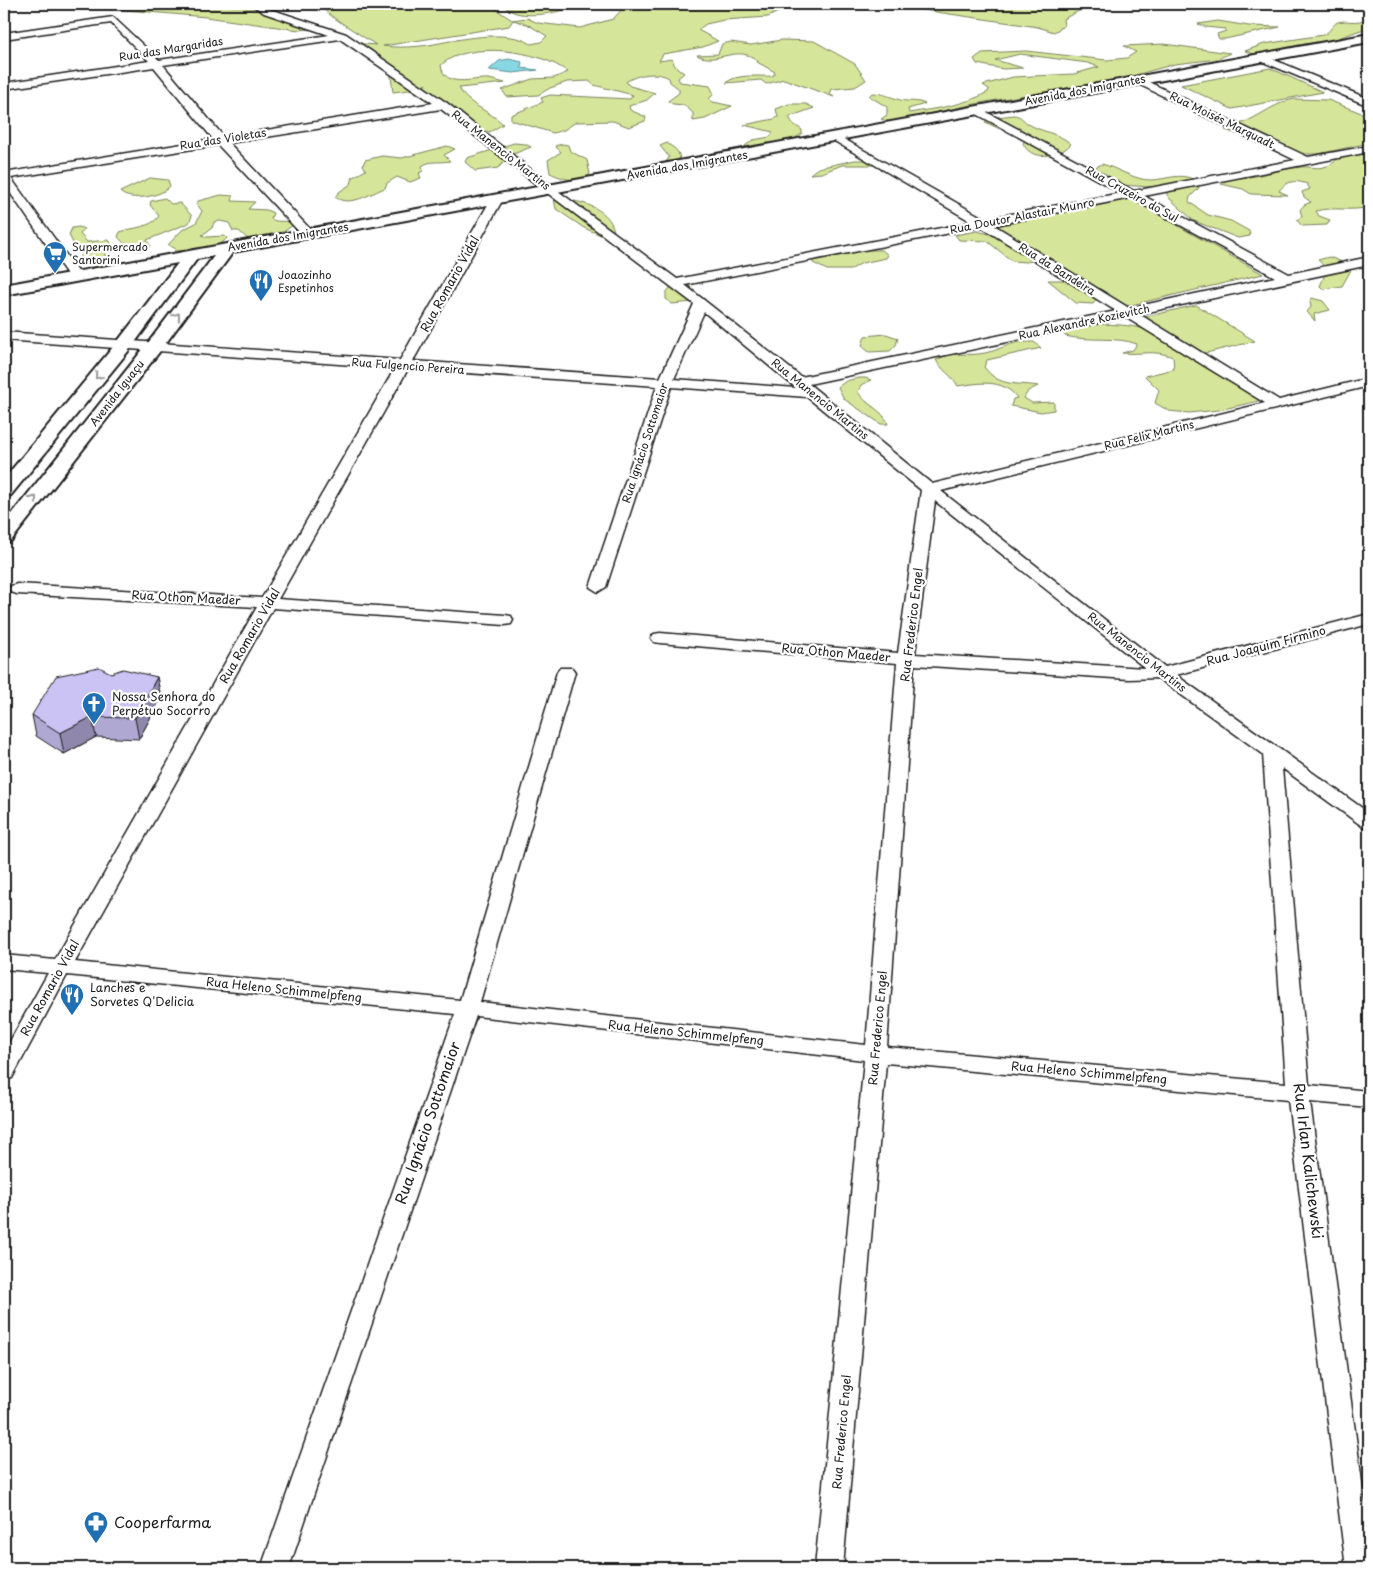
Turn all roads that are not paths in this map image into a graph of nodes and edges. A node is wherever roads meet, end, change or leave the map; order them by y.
1 (256, 4) edge
2 (4, 36) edge
3 (342, 36) junction
4 (1369, 38) edge
5 (1260, 57) junction
6 (156, 63) junction
7 (1138, 80) junction
8 (4, 86) edge
9 (1369, 103) edge
10 (443, 105) junction
11 (977, 110) junction
12 (835, 137) junction
13 (220, 140) junction
14 (1369, 149) edge
15 (1306, 161) junction
16 (4, 176) edge
17 (550, 190) junction
18 (1132, 195) junction
19 (497, 200) junction
20 (982, 223) junction
21 (307, 234) junction
22 (228, 248) junction
23 (192, 255) junction
24 (1369, 262) edge
25 (76, 277) junction
26 (1286, 278) junction
27 (674, 282) junction
28 (4, 290) edge
29 (701, 303) junction
30 (1128, 312) junction
31 (4, 336) edge
32 (124, 345) junction
33 (154, 347) junction
34 (404, 366) junction
35 (799, 382) junction
36 (1369, 382) edge
37 (664, 383) junction
38 (812, 393) junction
39 (1276, 404) junction
40 (929, 489) junction
41 (4, 491) edge
42 (4, 537) edge
43 (598, 587) dead end
44 (17, 589) dead end
45 (269, 603) junction
46 (1369, 619) edge
47 (505, 620) dead end
48 (660, 638) dead end
49 (906, 660) junction
50 (566, 672) dead end
51 (1162, 673) junction
52 (1272, 753) junction
53 (1369, 822) edge
54 (4, 962) edge
55 (60, 968) junction
56 (468, 1008) junction
57 (876, 1054) junction
58 (4, 1072) edge
59 (1298, 1092) junction
60 (1369, 1099) edge
61 (275, 1568) edge
62 (829, 1568) edge
63 (1360, 1568) edge

1 - 3 street, Rua Manencio Martins
2 - 6 street
3 - 6 street, Rua das Margaridas
3 - 10 street, Rua Manencio Martins
4 - 5 street, Avenida dos Imigrantes
5 - 7 street, Avenida dos Imigrantes
5 - 9 street
6 - 8 street, Rua das Margaridas
6 - 13 street
7 - 11 street, Avenida dos Imigrantes
7 - 15 street, Rua Moisés Marquadt
10 - 13 street, Rua das Violetas
10 - 17 street, Rua Manencio Martins
11 - 12 street, Avenida dos Imigrantes
11 - 18 street, Rua Cruzeiro do Sul
12 - 17 street, Avenida dos Imigrantes
12 - 20 street, Rua da Bandeira
13 - 16 street, Rua das Violetas
13 - 21 street
14 - 15 street, Rua Doutor Alastair Munro
15 - 18 street, Rua Doutor Alastair Munro
16 - 25 street
17 - 19 street, Avenida dos Imigrantes
17 - 27 street, Rua Manencio Martins
18 - 20 street, Rua Doutor Alastair Munro
18 - 26 street, Rua Cruzeiro do Sul
19 - 21 street, Avenida dos Imigrantes
19 - 34 street, Rua Romario Vidal
20 - 27 street, Rua Doutor Alastair Munro
20 - 30 street, Rua da Bandeira
21 - 22 street, Avenida dos Imigrantes
22 - 23 street, Avenida dos Imigrantes
33 -> 22 street, Avenida Iguaçu
23 - 25 street, Avenida dos Imigrantes
23 - 32 street, Avenida Iguaçu
24 - 26 street, Rua Alexandre Kozievitch
25 - 28 street, Avenida dos Imigrantes
26 - 30 street, Rua Alexandre Kozievitch
27 - 29 street, Rua Manencio Martins
29 - 35 street, Rua Manencio Martins
29 - 37 street, Rua Ignácio Sottomaior
30 - 35 street, Rua Alexandre Kozievitch
30 - 39 street, Rua da Bandeira
31 - 32 street, Rua Fulgencio Pereira
32 - 33 street, Rua Fulgencio Pereira
32 -> 41 street, Avenida Iguaçu
33 - 34 street, Rua Fulgencio Pereira
42 -> 33 street, Avenida Iguaçu
34 - 37 street, Rua Fulgencio Pereira
34 - 45 street, Rua Romario Vidal
35 - 38 street, Rua Manencio Martins
36 - 39 street, Rua Felix Martins
37 - 38 street, Rua Fulgencio Pereira
37 - 43 street, Rua Ignácio Sottomaior
38 - 40 street, Rua Manencio Martins
39 - 40 street, Rua Felix Martins
40 - 49 street, Rua Frederico Engel
40 - 51 street, Rua Manencio Martins
44 - 45 street, Rua Othon Maeder
45 - 47 street, Rua Othon Maeder
45 - 55 street, Rua Romario Vidal
46 - 51 street, Rua Joaquim Firmino
48 - 49 street, Rua Othon Maeder
49 - 51 street, Rua Othon Maeder
49 - 57 street, Rua Frederico Engel
50 - 56 street, Rua Ignácio Sottomaior
51 - 52 street, Rua Manencio Martins
52 - 53 street, Rua Manencio Martins
52 - 59 street, Rua Irlan Kalichewski
54 - 55 street, Rua Heleno Schimmelpfeng
55 - 56 street, Rua Heleno Schimmelpfeng
55 - 58 street, Rua Romario Vidal
56 - 57 street, Rua Heleno Schimmelpfeng
56 - 61 street, Rua Ignácio Sottomaior
57 - 59 street, Rua Heleno Schimmelpfeng
57 - 62 street, Rua Frederico Engel
59 - 60 street, Rua Heleno Schimmelpfeng
59 - 63 street, Rua Irlan Kalichewski

